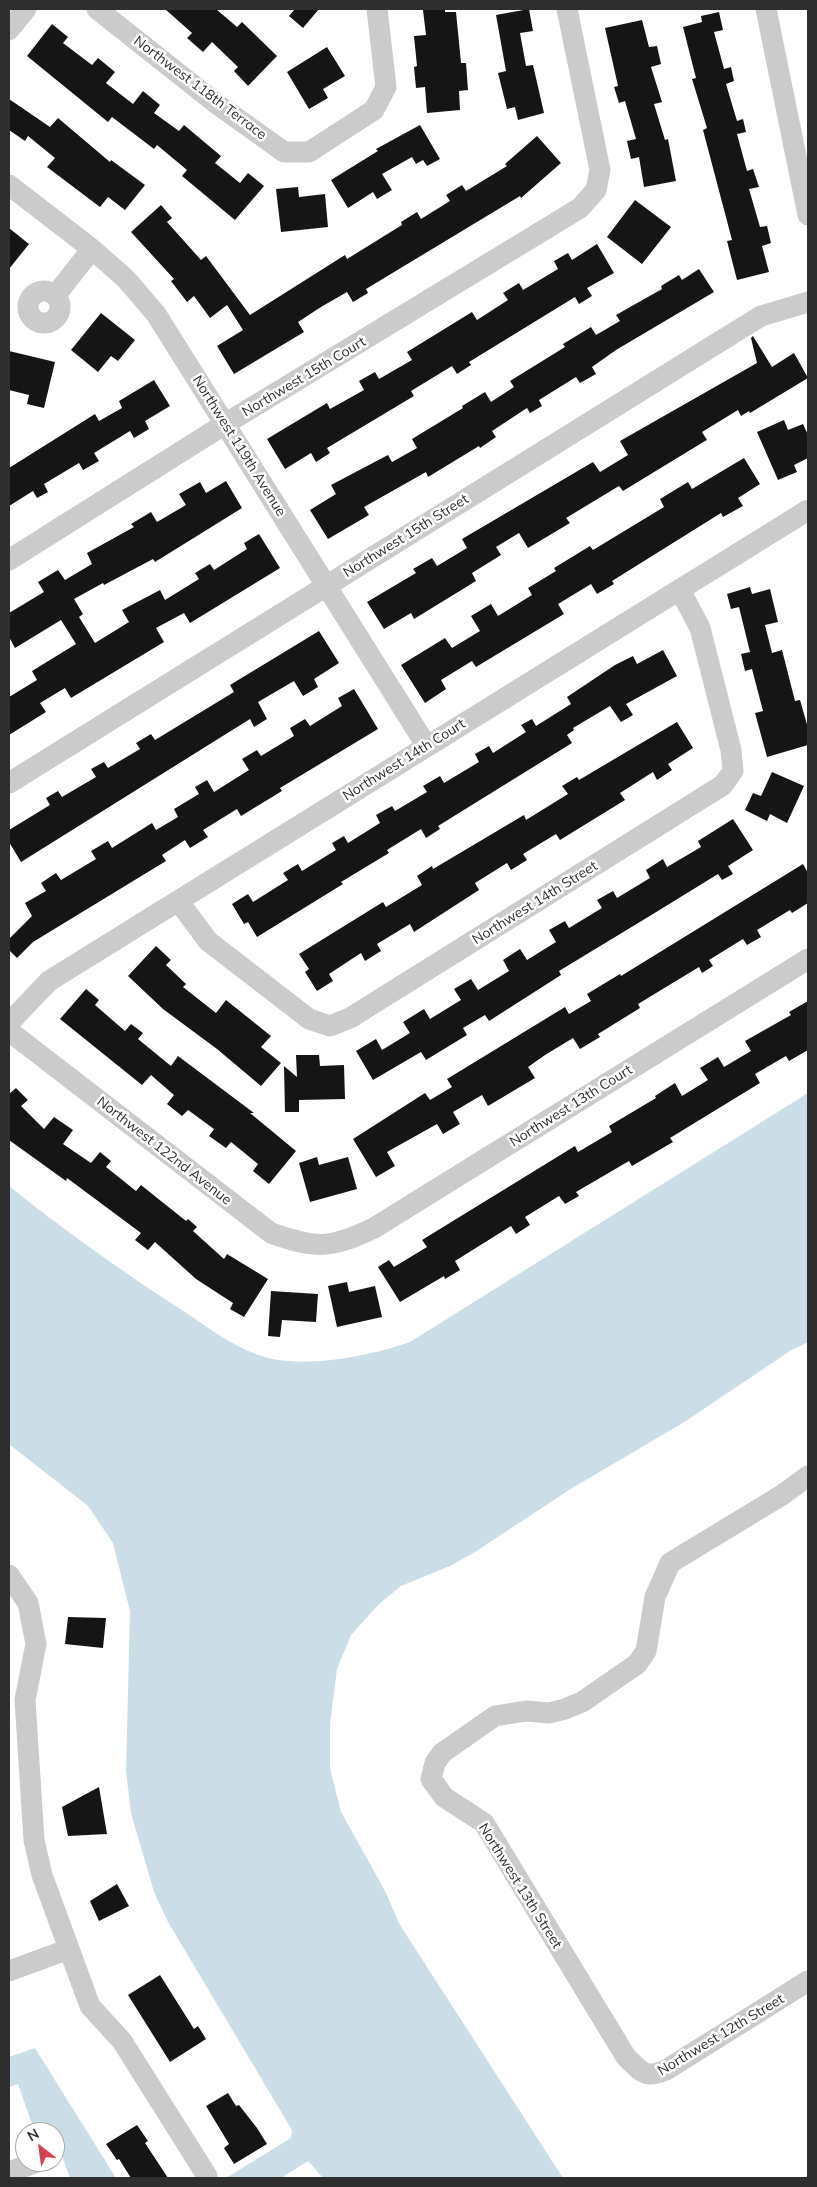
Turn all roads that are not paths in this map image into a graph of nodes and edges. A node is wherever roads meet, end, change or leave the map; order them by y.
1 (26, 9) edge
2 (97, 9) edge
3 (377, 9) edge
4 (567, 9) edge
5 (766, 9) edge
6 (9, 30) edge
7 (9, 185) edge
8 (808, 215) edge
9 (92, 249) junction
10 (55, 296) dead end
11 (808, 302) edge
12 (225, 424) junction
13 (808, 510) edge
14 (9, 560) edge
15 (328, 585) junction
16 (680, 590) junction
17 (426, 745) junction
18 (9, 783) edge
19 (179, 902) junction
20 (808, 959) edge
21 (9, 1023) edge
22 (9, 1031) edge
23 (330, 1245) joint
24 (808, 1476) edge
25 (9, 1575) edge
26 (69, 1950) junction
27 (570, 1965) joint
28 (9, 1971) edge
29 (808, 1981) edge
30 (207, 2176) dead end

1 - 6 street
2 - 3 street, Northwest 118th Terrace
4 - 12 street, Northwest 15th Court
5 - 8 street
7 - 9 street, Northwest 119th Avenue
9 - 10 street
9 - 12 street, Northwest 119th Avenue
11 - 15 street, Northwest 15th Street
12 - 14 street, Northwest 15th Court
12 - 15 street, Northwest 119th Avenue
13 - 16 street, Northwest 14th Court
15 - 17 street, Northwest 119th Avenue
15 - 18 street, Northwest 15th Street
16 - 17 street, Northwest 14th Court
16 - 19 street, Northwest 14th Street
17 - 19 street, Northwest 14th Court
19 - 21 street, Northwest 14th Court
20 - 23 street, Northwest 13th Court
22 - 23 street, Northwest 122nd Avenue
24 - 27 street, Northwest 13th Street
25 - 26 street
26 - 28 street
26 - 30 street
27 - 29 street, Northwest 12th Street

